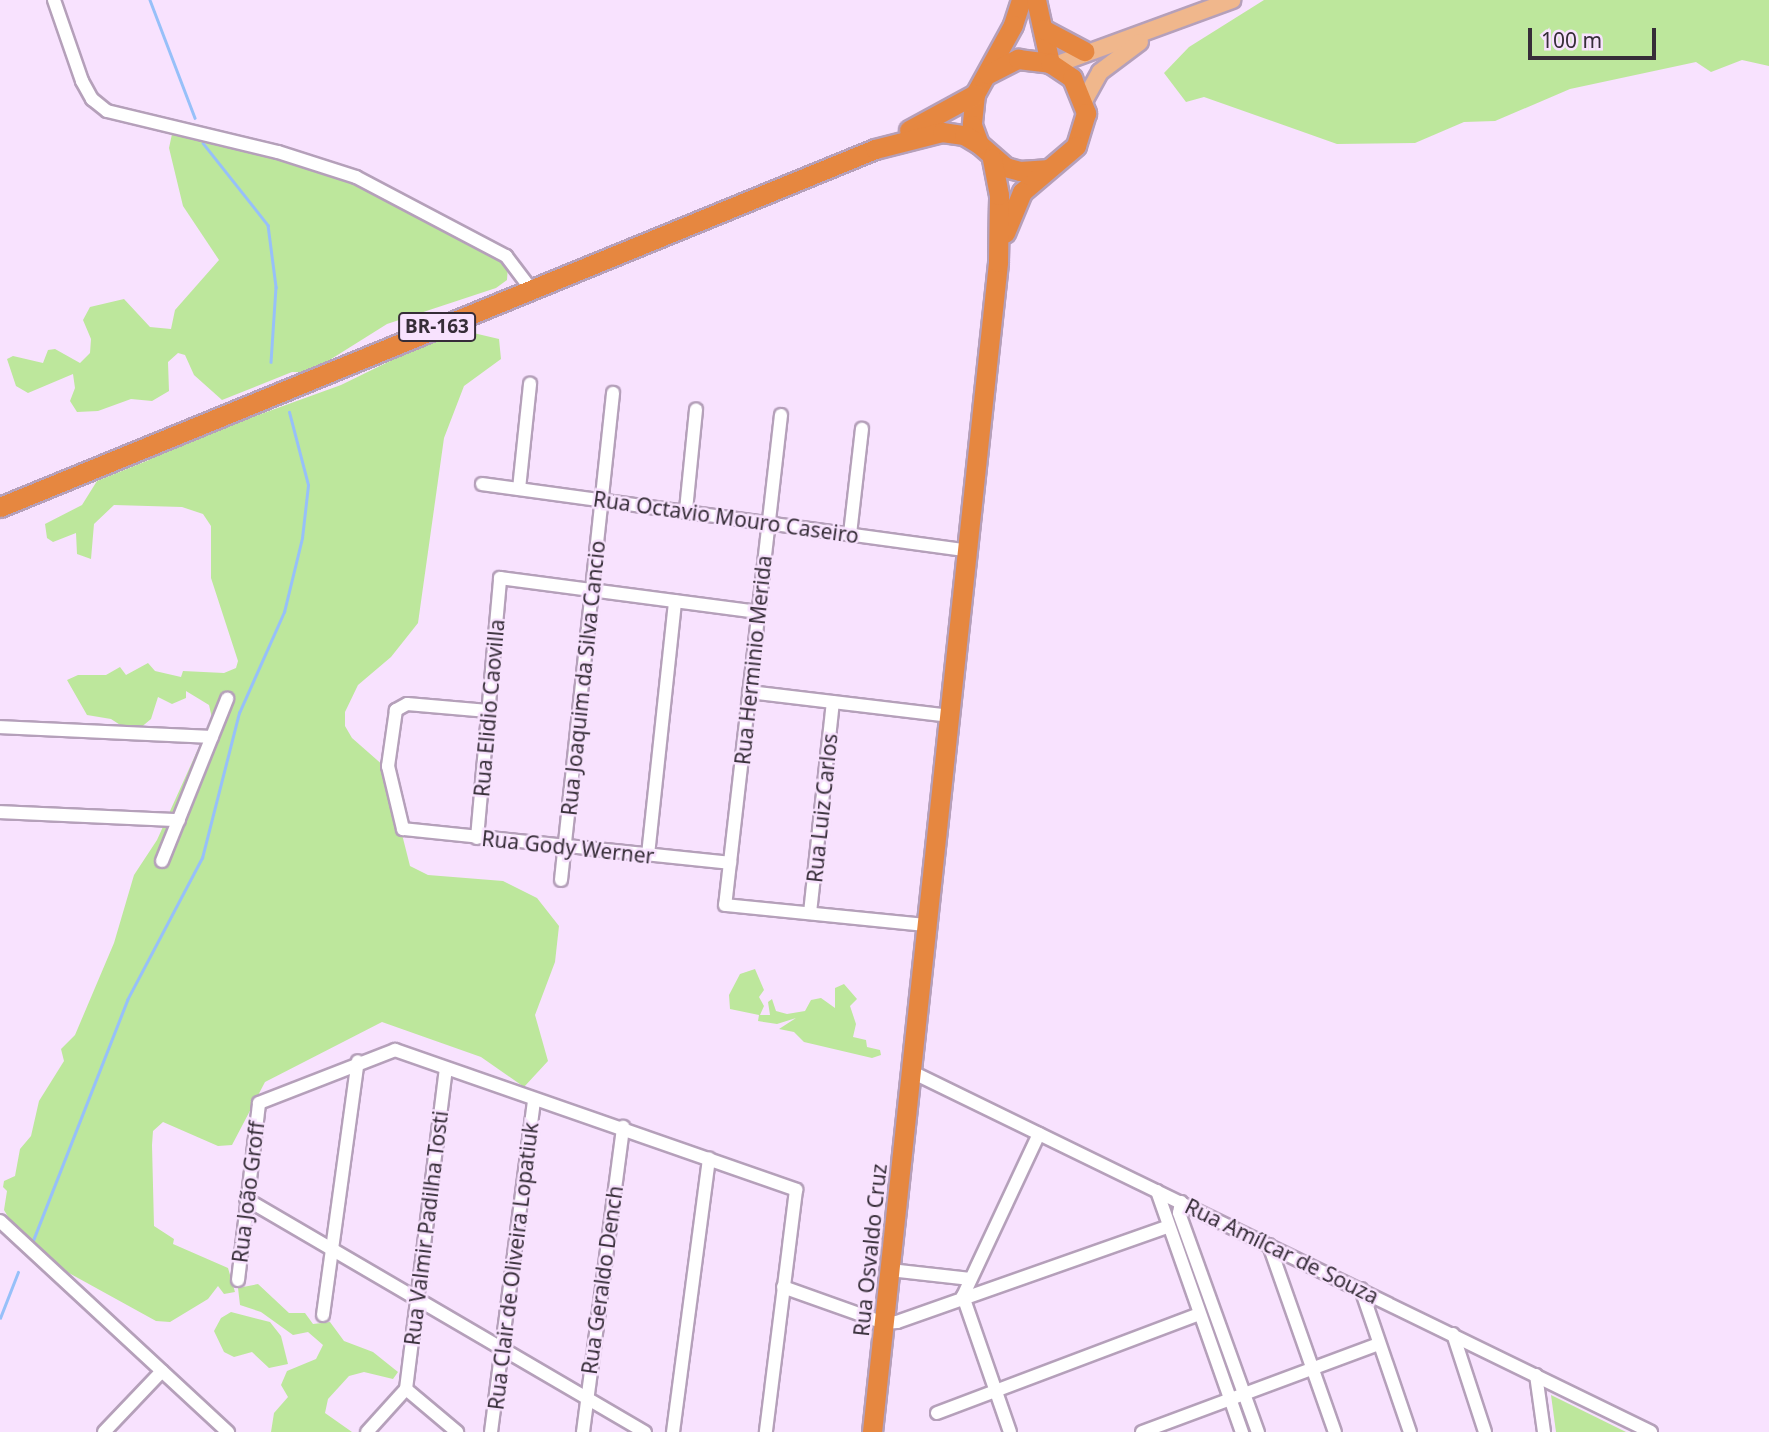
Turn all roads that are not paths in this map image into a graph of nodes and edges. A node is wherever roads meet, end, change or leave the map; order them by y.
1 (54, 0) edge
2 (1021, 0) edge
3 (1035, 0) edge
4 (1233, 0) edge
5 (1043, 29) junction
6 (1160, 30) junction
7 (1084, 51) junction
8 (1052, 64) junction
9 (988, 74) junction
10 (975, 94) junction
11 (1084, 101) junction
12 (875, 149) junction
13 (985, 151) junction
14 (1050, 168) junction
15 (998, 262) junction
16 (530, 288) junction
17 (530, 384) dead end
18 (613, 393) dead end
19 (696, 410) dead end
20 (780, 415) dead end
21 (862, 429) dead end
22 (482, 484) dead end
23 (519, 489) junction
24 (602, 499) junction
25 (0, 507) edge
26 (686, 510) junction
27 (768, 521) junction
28 (850, 534) junction
29 (969, 551) junction
30 (592, 590) junction
31 (675, 601) junction
32 (758, 612) junction
33 (749, 692) junction
34 (227, 699) dead end
35 (833, 702) junction
36 (488, 711) junction
37 (949, 716) junction
38 (0, 727) edge
39 (212, 737) junction
40 (0, 812) edge
41 (179, 820) junction
42 (477, 838) junction
43 (565, 846) junction
44 (648, 855) junction
45 (162, 861) dead end
46 (730, 863) junction
47 (561, 880) dead end
48 (810, 913) junction
49 (927, 925) junction
50 (358, 1062) junction
51 (446, 1068) junction
52 (912, 1072) junction
53 (534, 1100) junction
54 (624, 1127) junction
55 (1040, 1134) junction
56 (709, 1158) junction
57 (1157, 1191) junction
58 (246, 1199) junction
59 (1181, 1202) junction
60 (0, 1221) edge
61 (1167, 1227) junction
62 (1269, 1245) junction
63 (334, 1249) junction
64 (890, 1270) junction
65 (970, 1279) junction
66 (238, 1280) dead end
67 (783, 1287) junction
68 (1360, 1289) junction
69 (964, 1296) junction
70 (416, 1297) junction
71 (1199, 1314) junction
72 (323, 1315) dead end
73 (884, 1323) junction
74 (1453, 1334) junction
75 (1378, 1344) junction
76 (501, 1346) junction
77 (1313, 1369) junction
78 (162, 1371) junction
79 (1536, 1375) junction
80 (406, 1389) junction
81 (995, 1390) junction
82 (1244, 1394) junction
83 (586, 1398) junction
84 (1230, 1399) junction
85 (937, 1413) dead end
86 (104, 1432) edge
87 (228, 1432) edge
88 (367, 1432) edge
89 (457, 1432) edge
90 (491, 1432) edge
91 (583, 1432) edge
92 (645, 1432) edge
93 (673, 1432) edge
94 (766, 1432) edge
95 (872, 1432) edge
96 (1010, 1432) edge
97 (1142, 1432) edge
98 (1242, 1432) edge
99 (1258, 1432) edge
100 (1335, 1432) edge
101 (1410, 1432) edge
102 (1485, 1432) edge
103 (1544, 1432) edge
104 (1651, 1432) edge

1 - 16 street
2 - 9 highway, BR-163
3 - 5 highway
4 - 6 main road
5 - 7 highway
5 - 8 highway
6 - 7 main road
6 - 11 main road
7 - 8 main road
8 - 9 highway
8 - 11 highway
9 - 10 highway, BR-163
10 - 12 highway, BR-163
10 - 13 highway
11 - 14 highway
12 - 13 highway, BR-163
12 - 16 highway, BR-163
13 - 14 highway, BR-163
13 - 15 highway
14 - 15 highway
15 - 29 highway, Rua Osvaldo Cruz
16 - 25 highway, BR-163
17 - 23 street
18 - 24 street, Rua Joaquim da Silva Cancio
19 - 26 street
20 - 27 street, Rua Herminio Merida
21 - 28 street
22 - 23 street, Rua Octavio Mouro Caseiro
23 - 24 street, Rua Octavio Mouro Caseiro
24 - 26 street, Rua Octavio Mouro Caseiro
24 - 30 street, Rua Joaquim da Silva Cancio
26 - 27 street, Rua Octavio Mouro Caseiro
27 - 28 street, Rua Octavio Mouro Caseiro
27 - 32 street, Rua Herminio Merida
28 - 29 street, Rua Octavio Mouro Caseiro
29 - 37 highway, Rua Osvaldo Cruz
30 - 31 street
30 - 36 street, Rua Elidio Caovilla
30 - 43 street, Rua Joaquim da Silva Cancio
31 - 32 street
31 - 44 street
32 - 33 street, Rua Herminio Merida
33 - 35 street
33 - 46 street, Rua Herminio Merida
34 - 39 street
35 - 37 street
35 - 48 street, Rua Luiz Carlos
36 - 42 street, Rua Elidio Caovilla
36 - 42 street, Rua Gody Werner
37 - 49 highway, Rua Osvaldo Cruz
38 - 39 street
39 - 41 street
40 - 41 street
41 - 45 street
42 - 43 street, Rua Gody Werner
43 - 44 street, Rua Gody Werner
43 - 47 street, Rua Joaquim da Silva Cancio
44 - 46 street, Rua Gody Werner
46 - 48 street, Rua Herminio Merida
48 - 49 street
49 - 52 highway, Rua Osvaldo Cruz
50 - 51 street
50 - 58 street, Rua João Groff
50 - 63 street
51 - 53 street
51 - 70 street, Rua Valmir Padilha Tosti
52 - 55 street, Rua Amílcar de Souza
52 - 64 highway, Rua Osvaldo Cruz
53 - 54 street
53 - 76 street, Rua Clair de Oliveira Lopatiuk
54 - 56 street
54 - 83 street, Rua Geraldo Dench
55 - 57 street, Rua Amílcar de Souza
55 - 65 street
56 - 67 street
56 - 93 street
57 - 59 street, Rua Amílcar de Souza
57 - 61 street
58 - 63 street
58 - 66 street, Rua João Groff
59 - 62 street, Rua Amílcar de Souza
59 - 82 street
60 - 78 street
61 - 69 street
61 - 71 street
62 - 68 street, Rua Amílcar de Souza
62 - 77 street
63 - 70 street
63 - 72 street
64 - 65 street
64 - 73 highway, Rua Osvaldo Cruz
65 - 69 street
67 - 73 street
67 - 94 street
68 - 74 street, Rua Amílcar de Souza
68 - 75 street
69 - 73 street
69 - 81 street
70 - 76 street
70 - 80 street, Rua Valmir Padilha Tosti
71 - 81 street
71 - 84 street
73 - 95 highway, Rua Osvaldo Cruz
74 - 79 street, Rua Amílcar de Souza
74 - 102 street
75 - 77 street
75 - 101 street
76 - 83 street
76 - 90 street, Rua Clair de Oliveira Lopatiuk
77 - 82 street
77 - 100 street
78 - 86 street
78 - 87 street
79 - 103 street
79 - 104 street, Rua Amílcar de Souza
80 - 88 street
80 - 89 street
81 - 85 street
81 - 96 street
82 - 84 street
82 - 99 street
83 - 91 street, Rua Geraldo Dench
83 - 92 street
84 - 97 street
84 - 98 street

